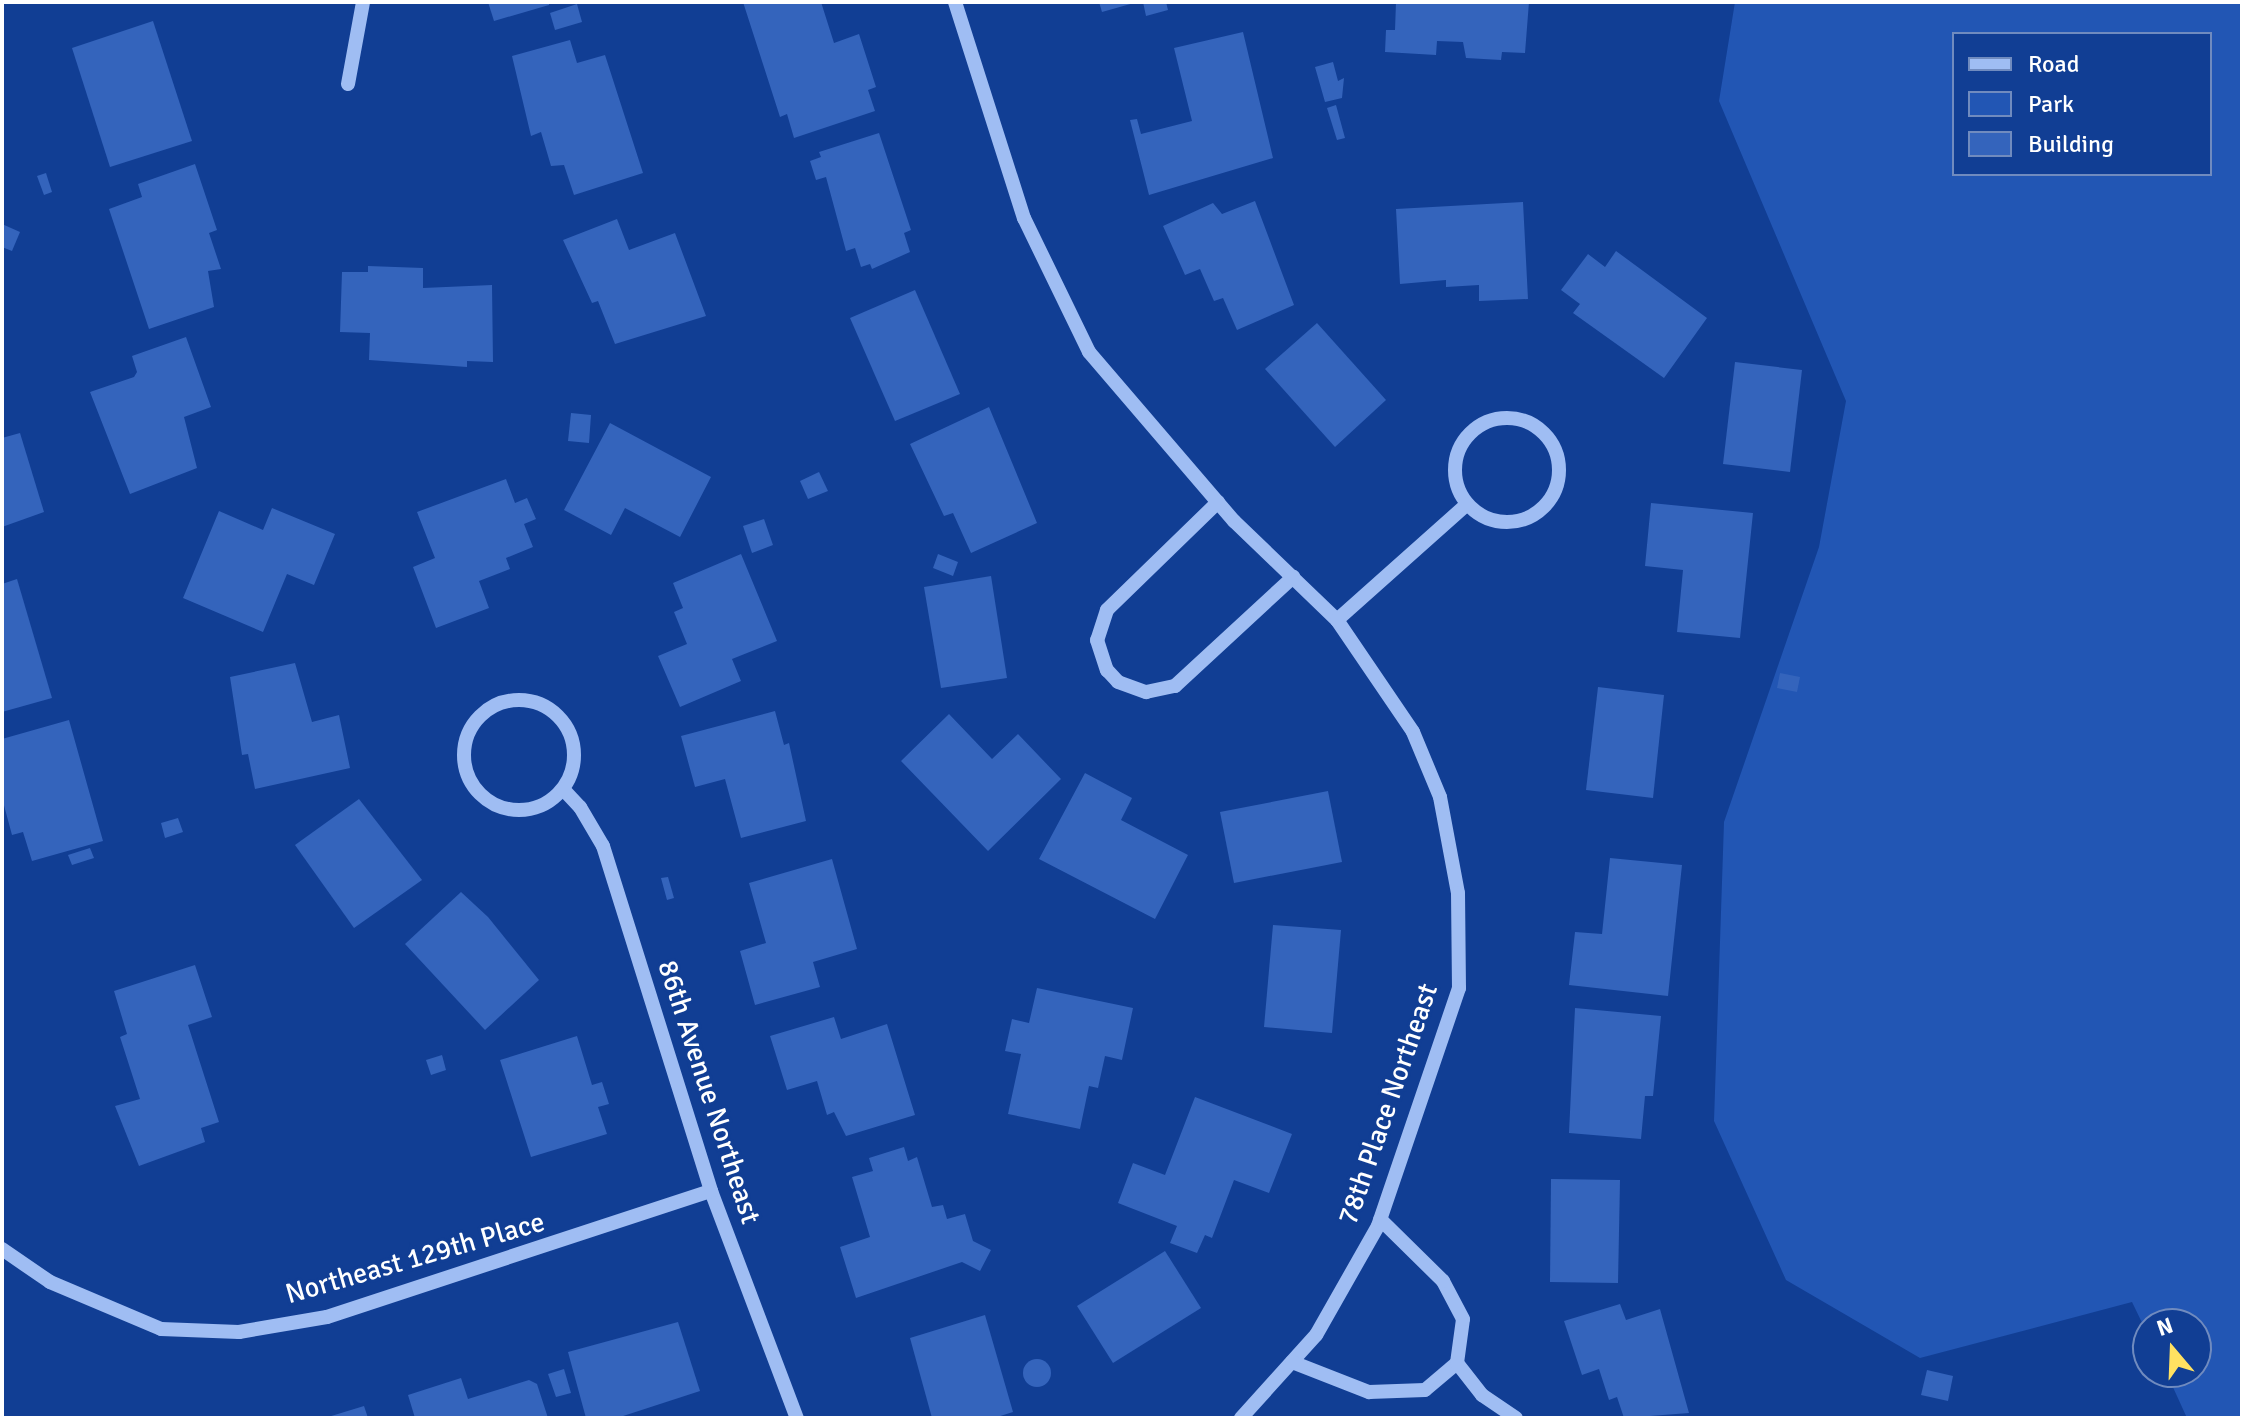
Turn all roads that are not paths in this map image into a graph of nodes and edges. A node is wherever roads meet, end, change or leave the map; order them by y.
1 (363, 2) edge
2 (955, 2) edge
3 (348, 84) dead end
4 (1218, 502) junction
5 (1467, 504) junction
6 (1293, 577) junction
7 (1337, 620) junction
8 (563, 789) junction
9 (711, 1191) junction
10 (1380, 1219) junction
11 (2, 1249) edge
12 (1292, 1362) junction
13 (1457, 1363) junction
14 (797, 1418) edge
15 (1241, 1418) edge
16 (1516, 1418) edge

1 - 3 street
2 - 4 street, 78th Place Northeast
4 - 6 street, 78th Place Northeast
4 - 6 street
5 - 5 street
5 - 7 street
6 - 7 street, 78th Place Northeast
7 - 10 street, 78th Place Northeast
8 - 8 street
8 - 9 street, 86th Avenue Northeast
9 - 11 street, Northeast 129th Place
9 - 14 street, 86th Avenue Northeast
10 - 12 street, 78th Place Northeast
10 - 13 street
12 - 13 street
12 - 15 street, 78th Place Northeast
13 - 16 street

